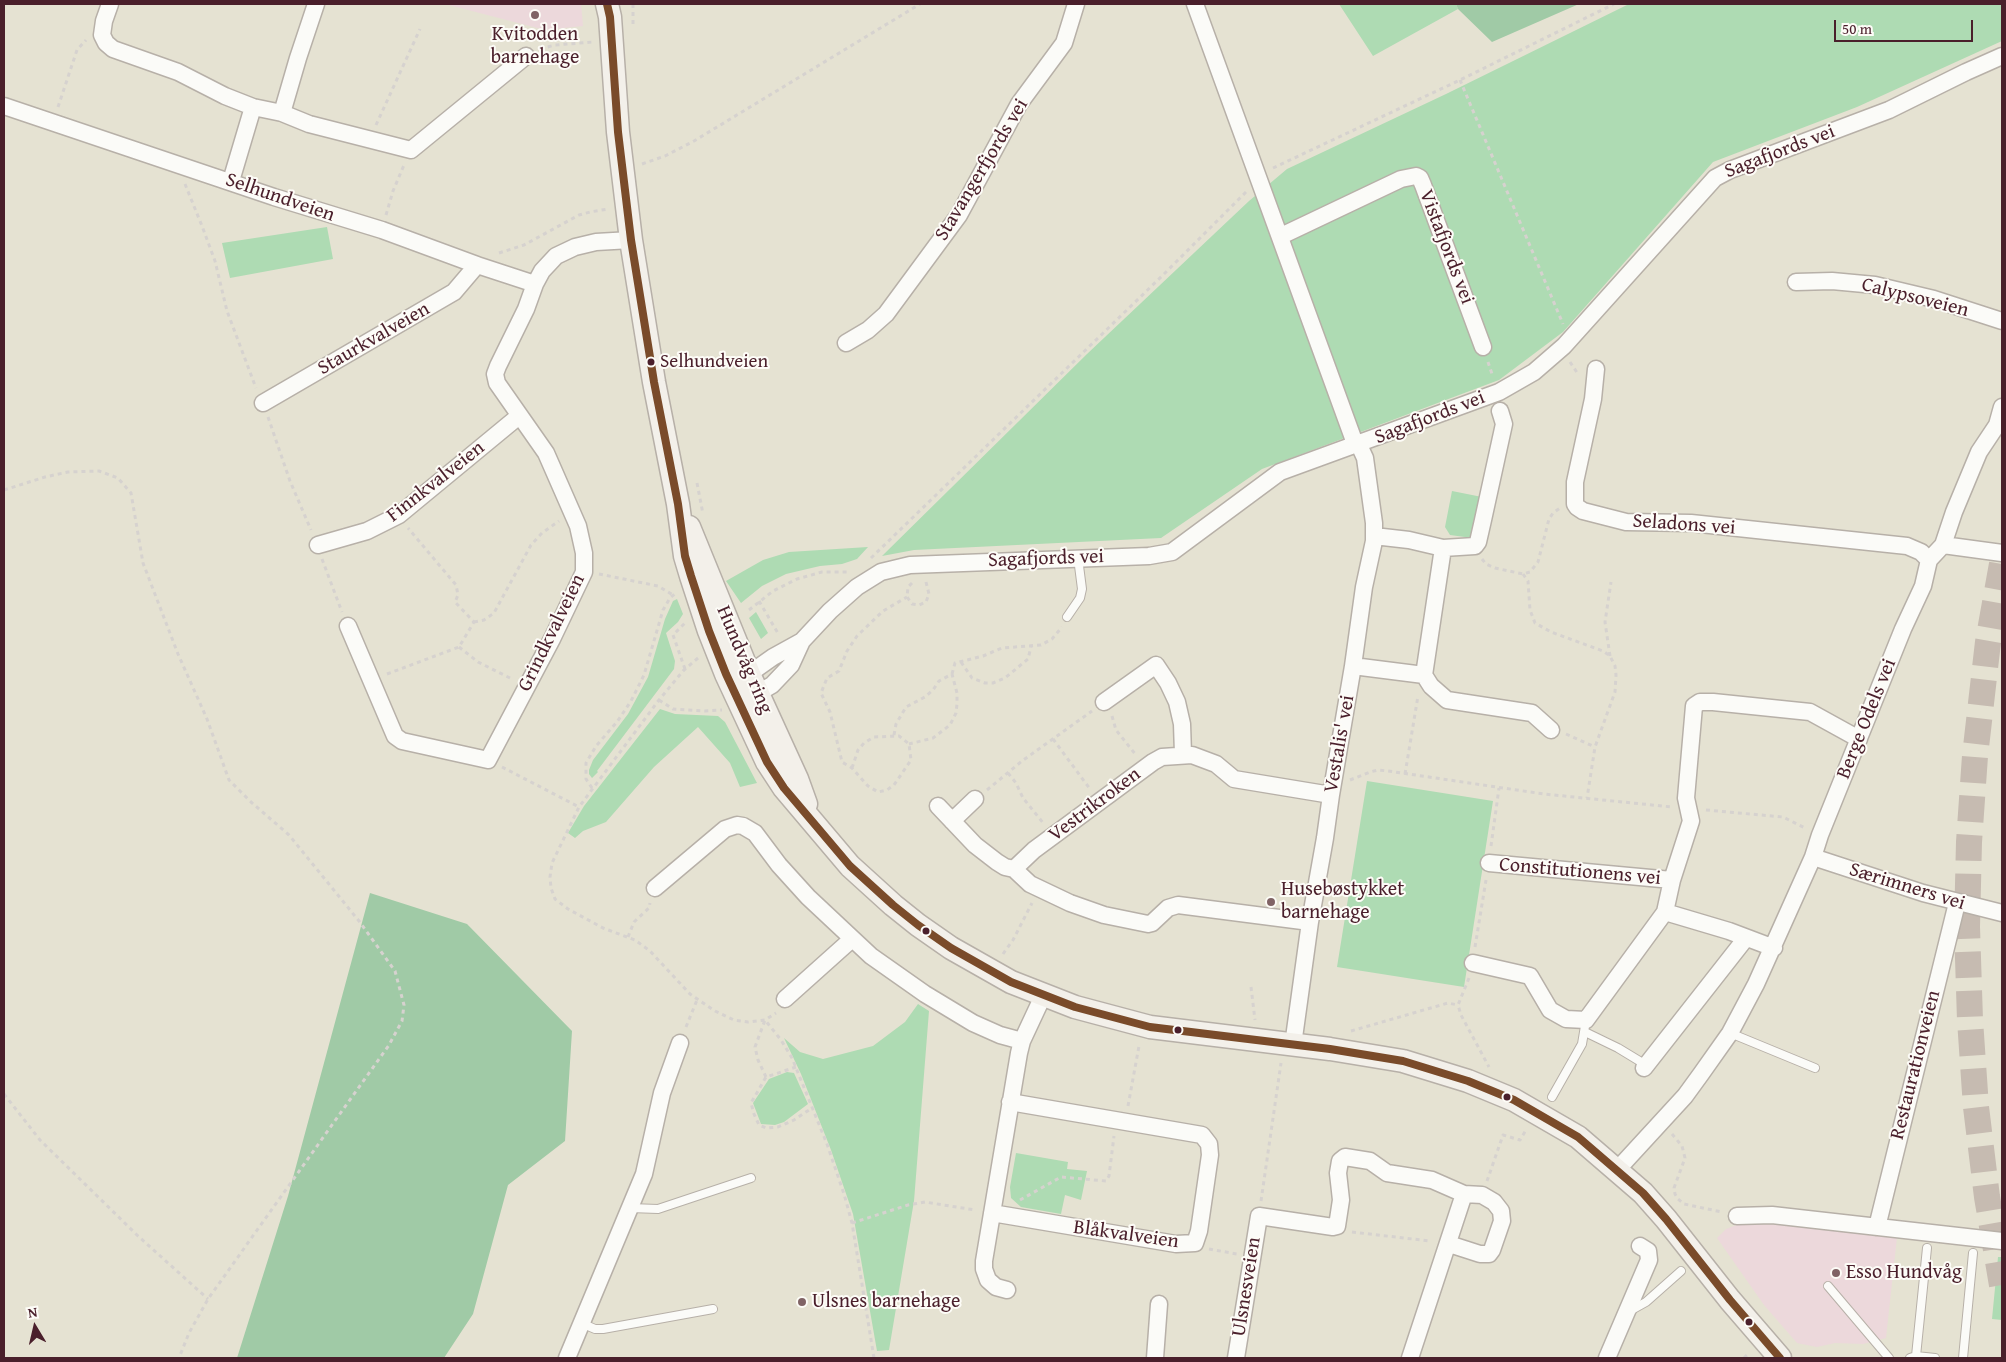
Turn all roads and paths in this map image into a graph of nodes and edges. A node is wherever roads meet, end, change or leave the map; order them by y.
1 (110, 4) edge
2 (316, 4) edge
3 (633, 4) edge
4 (920, 4) edge
5 (1076, 4) edge
6 (1196, 4) edge
7 (1614, 4) edge
8 (609, 8) edge
9 (420, 30) dead end
10 (633, 32) dead end
11 (102, 34) junction
12 (596, 42) dead end
13 (526, 56) joint
14 (2002, 56) edge
15 (1460, 80) junction
16 (4, 106) edge
17 (253, 107) junction
18 (282, 113) junction
19 (53, 122) junction
20 (370, 140) junction
21 (411, 150) junction
22 (641, 155) dead end
23 (642, 164) junction
24 (643, 173) dead end
25 (1259, 178) junction
26 (231, 181) junction
27 (611, 209) dead end
28 (382, 230) junction
29 (1282, 236) junction
30 (630, 240) junction
31 (476, 265) junction
32 (1796, 282) dead end
33 (535, 284) junction
34 (2002, 322) edge
35 (1567, 330) dead end
36 (846, 344) dead end
37 (1483, 347) joint
38 (1569, 360) dead end
39 (1590, 374) joint
40 (1498, 392) junction
41 (263, 403) dead end
42 (2002, 406) edge
43 (1500, 411) dead end
44 (519, 416) junction
45 (2000, 426) edge
46 (1359, 444) junction
47 (695, 477) dead end
48 (4, 490) edge
49 (1575, 501) junction
50 (678, 504) junction
51 (572, 512) junction
52 (399, 516) junction
53 (705, 522) dead end
54 (1374, 536) junction
55 (1943, 545) junction
56 (318, 546) dead end
57 (1475, 546) junction
58 (1443, 548) junction
59 (2002, 553) edge
60 (1078, 558) junction
61 (1929, 560) junction
62 (869, 561) dead end
63 (584, 572) junction
64 (856, 574) dead end
65 (1523, 574) junction
66 (920, 581) dead end
67 (914, 582) dead end
68 (926, 582) junction
69 (931, 582) dead end
70 (1611, 582) dead end
71 (680, 591) dead end
72 (673, 595) junction
73 (907, 597) junction
74 (759, 601) junction
75 (749, 610) dead end
76 (1067, 617) joint
77 (474, 622) junction
78 (348, 626) dead end
79 (681, 626) dead end
80 (776, 628) dead end
81 (802, 641) junction
82 (459, 647) junction
83 (1031, 647) junction
84 (1610, 656) junction
85 (698, 658) dead end
86 (961, 662) junction
87 (1353, 666) junction
88 (685, 669) junction
89 (952, 674) junction
90 (1424, 676) junction
91 (372, 680) junction
92 (753, 684) junction
93 (526, 686) junction
94 (658, 700) junction
95 (729, 702) junction
96 (1104, 702) junction
97 (1551, 730) joint
98 (894, 735) junction
99 (1053, 739) junction
100 (1859, 739) junction
101 (909, 744) junction
102 (1595, 747) junction
103 (1183, 754) junction
104 (488, 760) junction
105 (1146, 767) junction
106 (852, 768) junction
107 (1008, 773) junction
108 (1405, 774) junction
109 (592, 788) junction
110 (1499, 788) junction
111 (1332, 790) junction
112 (1587, 798) junction
113 (975, 799) joint
114 (1100, 801) junction
115 (938, 806) dead end
116 (579, 807) junction
117 (1689, 809) junction
118 (810, 817) junction
119 (952, 821) junction
120 (1820, 835) junction
121 (1054, 836) junction
122 (1813, 857) junction
123 (1489, 863) junction
124 (1014, 869) junction
125 (1672, 880) junction
126 (655, 888) joint
127 (1040, 889) junction
128 (1956, 902) junction
129 (1665, 912) junction
130 (2002, 913) edge
131 (1310, 922) junction
132 (628, 937) junction
133 (1746, 938) junction
134 (852, 939) junction
135 (1774, 948) junction
136 (999, 958) dead end
137 (1472, 963) junction
138 (1251, 987) dead end
139 (1043, 996) junction
140 (785, 999) joint
141 (697, 1000) junction
142 (1458, 1005) junction
143 (765, 1020) junction
144 (1255, 1023) dead end
145 (1586, 1026) junction
146 (1343, 1033) dead end
147 (1730, 1033) junction
148 (1022, 1041) junction
149 (680, 1044) joint
150 (1133, 1045) dead end
151 (1139, 1046) junction
152 (1147, 1047) dead end
153 (1288, 1057) junction
154 (1273, 1062) dead end
155 (1645, 1066) joint
156 (796, 1067) junction
157 (1814, 1068) dead end
158 (1492, 1072) dead end
159 (766, 1077) junction
160 (4, 1094) edge
161 (1552, 1097) dead end
162 (1010, 1102) junction
163 (812, 1108) junction
164 (1121, 1121) junction
165 (1661, 1121) junction
166 (1520, 1124) dead end
167 (1527, 1128) junction
168 (1534, 1132) dead end
169 (1618, 1170) junction
170 (751, 1178) dead end
171 (1464, 1194) junction
172 (1482, 1196) junction
173 (630, 1208) junction
174 (995, 1213) junction
175 (1259, 1216) junction
176 (1737, 1216) joint
177 (852, 1223) junction
178 (1337, 1226) junction
179 (1877, 1227) junction
180 (2002, 1241) edge
181 (1195, 1243) junction
182 (1449, 1244) junction
183 (1640, 1246) dead end
184 (1927, 1248) dead end
185 (1973, 1253) dead end
186 (1252, 1256) junction
187 (1681, 1271) dead end
188 (1828, 1286) dead end
189 (1007, 1290) dead end
190 (208, 1299) junction
191 (1159, 1304) dead end
192 (713, 1309) dead end
193 (1626, 1312) junction
194 (580, 1324) junction
195 (1742, 1346) dead end
196 (1748, 1354) junction
197 (1913, 1357) edge
198 (178, 1358) edge
199 (567, 1358) edge
200 (874, 1358) edge
201 (1155, 1358) edge
202 (1236, 1358) edge
203 (1410, 1358) edge
204 (1607, 1358) edge
205 (1744, 1358) edge
206 (1752, 1358) edge
207 (1780, 1358) edge
208 (1889, 1358) edge
209 (1935, 1358) edge
210 (1963, 1358) edge

1 - 11 street
2 - 18 street
3 - 10 path
4 - 23 path
5 - 36 street, Stavangerfjords vei
6 - 25 street
7 - 15 path
8 - 30 main road, Hundvåg ring
9 - 20 path
11 - 17 street
11 - 19 path
12 - 13 path
13 - 21 street
14 - 40 street, Sagafjords vei
15 - 25 path
15 - 35 path
16 - 19 street, Selhundveien
17 - 18 street
17 - 26 street
18 - 20 street
19 - 26 street, Selhundveien
20 - 21 street
21 - 28 path
22 - 23 path
23 - 24 path
25 - 29 street
25 - 62 path
26 - 28 street, Selhundveien
27 - 31 path
28 - 31 street, Selhundveien
29 - 37 street, Vistafjords vei
29 - 46 street
30 - 33 street
30 - 50 main road, Hundvåg ring
31 - 33 street, Selhundveien
31 - 41 street, Staurkvalveien
32 - 34 street, Calypsoveien
33 - 44 street, Grindkvalveien
37 - 40 path
38 - 39 path
39 - 49 street
40 - 46 street, Sagafjords vei
42 - 45 street
43 - 57 street
44 - 51 street, Grindkvalveien
44 - 52 street, Finnkvalveien
45 - 55 street
46 - 54 street, Vestalis' vei
46 - 60 street, Sagafjords vei
47 - 53 path
48 - 190 path
49 - 61 street, Seladons vei
49 - 65 path
50 - 92 main road, Hundvåg ring
50 - 95 main road, Hundvåg ring
51 - 63 street, Grindkvalveien
51 - 77 path
52 - 56 street, Finnkvalveien
52 - 77 path
54 - 58 street
54 - 87 street, Vestalis' vei
55 - 59 street
55 - 61 street
57 - 58 street
57 - 65 path
58 - 90 street
60 - 76 lane
60 - 81 street, Sagafjords vei
61 - 100 street, Berge Odels vei
63 - 72 path
63 - 93 street, Grindkvalveien
64 - 74 path
65 - 84 path
66 - 68 path
67 - 73 path
68 - 69 path
68 - 73 path
70 - 84 path
71 - 72 path
72 - 109 path
73 - 106 path
74 - 75 path
74 - 80 path
76 - 83 path
77 - 82 path
78 - 91 street
79 - 88 path
81 - 92 street, Sagafjords vei
81 - 92 street, Sagafjords vei
82 - 91 path
82 - 93 path
83 - 86 path
83 - 86 path
84 - 102 path
85 - 88 path
86 - 89 path
87 - 90 street
87 - 111 street, Vestalis' vei
88 - 94 path
89 - 98 path
89 - 101 path
90 - 97 street
90 - 108 path
91 - 104 street
92 - 95 street
92 - 118 main road, Hundvåg ring
93 - 104 street, Grindkvalveien
94 - 95 path
94 - 109 path
95 - 118 main road, Hundvåg ring
96 - 99 path
96 - 103 street
96 - 105 path
97 - 102 path
98 - 101 path
98 - 106 path
99 - 107 path
99 - 114 path
100 - 117 street, Constitutionens vei
100 - 120 street, Berge Odels vei
101 - 106 path
102 - 112 path
103 - 105 street, Vestrikroken
103 - 111 street, Vestrikroken
104 - 116 path
105 - 114 street, Vestrikroken
107 - 113 path
107 - 121 path
108 - 110 path
108 - 111 path
109 - 116 path
110 - 112 path
110 - 123 path
111 - 131 street, Vestalis' vei
112 - 117 path
113 - 119 street
114 - 121 street, Vestrikroken
115 - 119 street
116 - 132 path
117 - 120 path
117 - 125 street, Constitutionens vei
118 - 139 main road, Hundvåg ring
119 - 124 street
120 - 122 street, Berge Odels vei
121 - 124 street, Vestrikroken
122 - 128 street, Særimners vei
122 - 135 street, Berge Odels vei
123 - 125 street, Constitutionens vei
123 - 137 path
124 - 127 street
125 - 129 street, Constitutionens vei
126 - 132 path
126 - 134 street
127 - 131 street
127 - 136 path
128 - 130 street, Særimners vei
128 - 179 street, Restaurationveien
129 - 133 street, Constitutionens vei
129 - 145 street, Constitutionens vei
131 - 153 street, Vestalis' vei
132 - 141 path
133 - 135 street, Constitutionens vei
133 - 155 street
134 - 140 street
134 - 148 street
135 - 147 street, Berge Odels vei
137 - 142 path
137 - 145 street
138 - 144 path
139 - 148 street
139 - 153 main road, Hundvåg ring
140 - 143 path
141 - 143 path
141 - 149 path
142 - 146 path
142 - 158 path
143 - 156 path
143 - 159 path
145 - 155 lane
145 - 161 lane
147 - 157 lane
147 - 165 street, Berge Odels vei
148 - 162 street
149 - 173 street
150 - 151 path
151 - 152 path
151 - 164 path
153 - 154 path
153 - 169 main road, Hundvåg ring
153 - 175 path
156 - 159 path
156 - 163 path
159 - 163 path
160 - 190 path
162 - 164 street, Blåkvalveien
162 - 174 street
163 - 177 path
164 - 174 path
164 - 181 street, Blåkvalveien
165 - 169 street, Berge Odels vei
165 - 176 path
166 - 167 path
167 - 168 path
167 - 172 path
169 - 207 main road, Hundvåg ring
170 - 173 lane
171 - 172 street
171 - 178 street
171 - 182 street
172 - 182 street
173 - 194 street
174 - 177 path
174 - 181 street, Blåkvalveien
174 - 189 street
175 - 178 street
175 - 186 street, Ulsnesveien
176 - 179 street
177 - 200 path
178 - 182 path
179 - 180 street
181 - 186 path
182 - 203 street
183 - 193 street
184 - 197 lane
185 - 210 lane
186 - 202 street, Ulsnesveien
187 - 193 lane
188 - 208 lane
190 - 198 path
191 - 201 street
192 - 194 lane
193 - 204 street
194 - 199 street
195 - 196 path
196 - 205 path
196 - 206 path
197 - 209 lane

